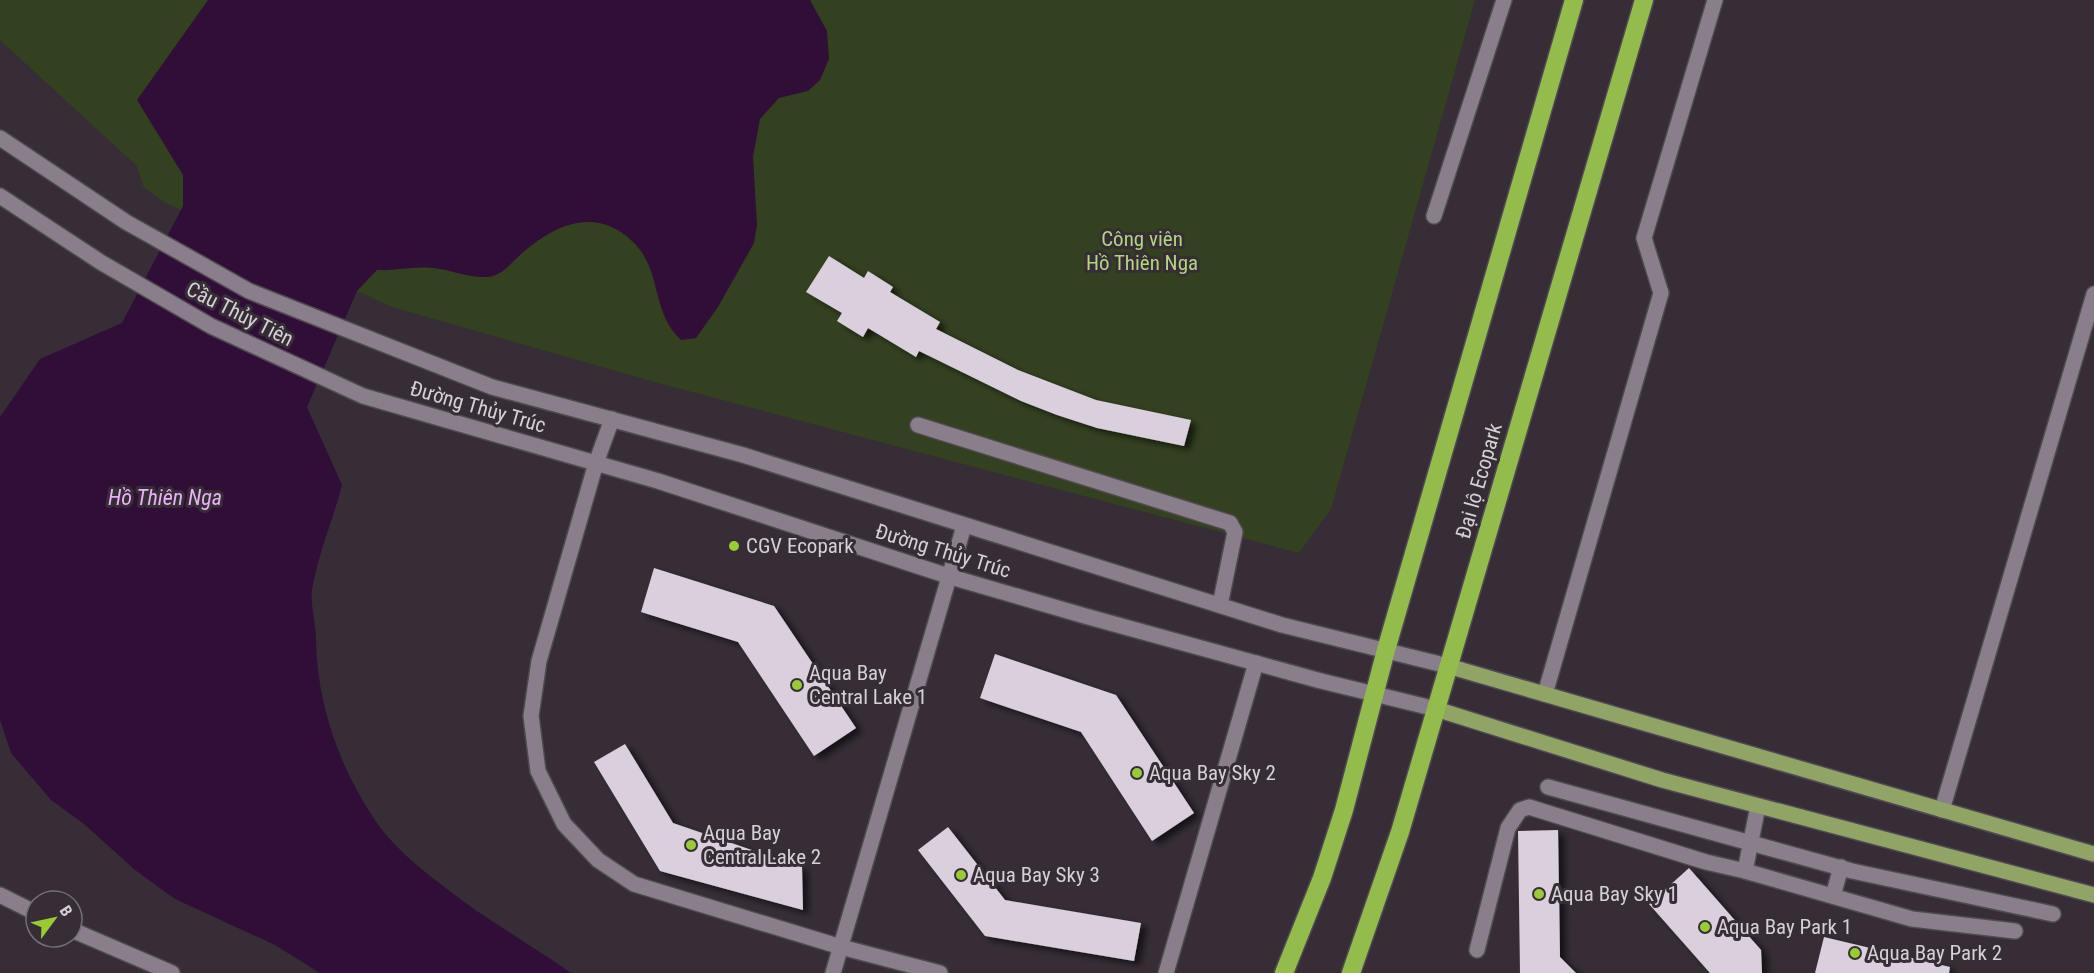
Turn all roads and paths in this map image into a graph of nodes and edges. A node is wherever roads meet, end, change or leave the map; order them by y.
1 (1504, 0) edge
2 (1574, 0) edge
3 (1644, 0) edge
4 (1715, 0) edge
5 (0, 138) edge
6 (0, 196) edge
7 (1434, 216) dead end
8 (2094, 294) edge
9 (380, 344) joint
10 (363, 396) joint
11 (612, 419) junction
12 (918, 425) dead end
13 (596, 463) junction
14 (964, 526) junction
15 (951, 576) junction
16 (1220, 605) junction
17 (1386, 650) junction
18 (1256, 663) junction
19 (1448, 666) junction
20 (1376, 694) junction
21 (1545, 694) junction
22 (1436, 709) junction
23 (1548, 787) dead end
24 (1758, 806) junction
25 (1942, 810) junction
26 (1750, 843) junction
27 (2094, 854) edge
28 (1841, 867) junction
29 (1745, 871) junction
30 (0, 895) edge
31 (2094, 895) edge
32 (1833, 896) junction
33 (24, 907) edge
34 (2053, 914) dead end
35 (2015, 931) dead end
36 (84, 935) edge
37 (841, 947) junction
38 (1477, 950) dead end
39 (172, 973) edge
40 (833, 973) edge
41 (940, 973) edge
42 (1166, 973) edge
43 (1284, 973) edge
44 (1351, 973) edge

1 - 7 street
2 - 17 highway, Đại lộ Ecopark
3 - 19 highway, Đại lộ Ecopark
4 - 21 street
5 - 9 street, Cầu Thủy Tiên
6 - 10 street, Cầu Thủy Tiên
8 - 25 street
9 - 11 street, Đường Thủy Trúc
10 - 13 street, Đường Thủy Trúc
11 - 13 street
11 - 14 street, Đường Thủy Trúc
12 - 16 street
13 - 15 street, Đường Thủy Trúc
13 - 37 street
14 - 15 street
14 - 16 street, Đường Thủy Trúc
15 - 18 street, Đường Thủy Trúc
15 - 37 street
16 - 17 street, Đường Thủy Trúc
17 - 19 street, Đường Thủy Trúc
17 - 20 highway, Đại lộ Ecopark
18 - 20 street, Đường Thủy Trúc
18 - 42 street
19 - 21 main road
19 - 22 highway, Đại lộ Ecopark
20 - 22 street, Đường Thủy Trúc
20 - 43 highway, Đại lộ Ecopark
21 - 25 main road
22 - 24 main road
22 - 44 highway, Đại lộ Ecopark
23 - 26 street
24 - 26 street
24 - 31 main road
25 - 27 main road
26 - 28 street
26 - 29 street
28 - 32 street
28 - 34 street
29 - 32 street
29 - 38 street
30 - 33 street
32 - 35 street
36 - 39 street
37 - 40 street
37 - 41 street

